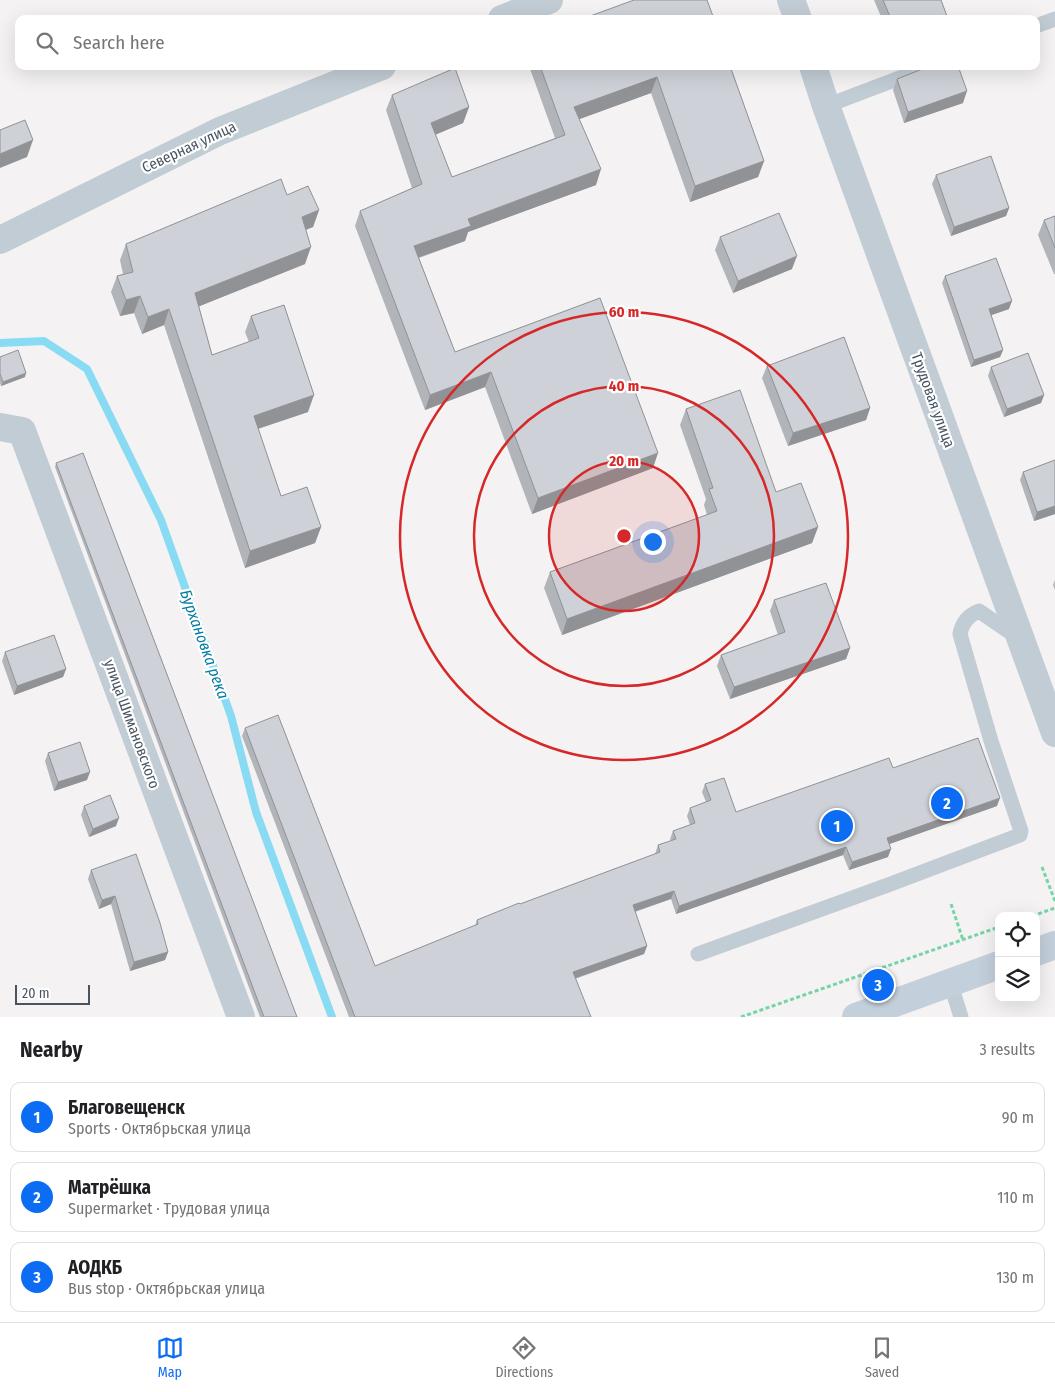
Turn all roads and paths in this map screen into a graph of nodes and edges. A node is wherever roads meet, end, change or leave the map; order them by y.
1 (549, 0) edge
2 (791, 0) edge
3 (512, 15) edge
4 (797, 15) edge
5 (1055, 19) edge
6 (1040, 25) edge
7 (372, 70) edge
8 (814, 70) edge
9 (920, 70) edge
10 (826, 106) junction
11 (0, 240) edge
12 (11, 429) edge
13 (1021, 639) junction
14 (1055, 733) edge
15 (1042, 867) dead end
16 (1055, 901) edge
17 (951, 904) dead end
18 (1055, 908) edge
19 (1040, 913) edge
20 (995, 928) edge
21 (963, 940) junction
22 (1055, 946) edge
23 (1040, 951) edge
24 (698, 954) dead end
25 (995, 966) edge
26 (950, 982) junction
27 (241, 1017) edge
28 (741, 1017) edge
29 (856, 1017) edge
30 (961, 1017) edge

1 - 3 street
2 - 4 street
5 - 6 lane
7 - 11 street, Северная улица
8 - 10 street, Трудовая улица
9 - 10 lane
10 - 13 street, Трудовая улица
12 - 27 street, улица Шимановского
13 - 14 street, Трудовая улица
13 - 24 lane
15 - 16 path
17 - 21 path
18 - 19 path
20 - 21 path
21 - 28 path
22 - 23 main road
25 - 26 main road
26 - 29 main road
26 - 30 lane

